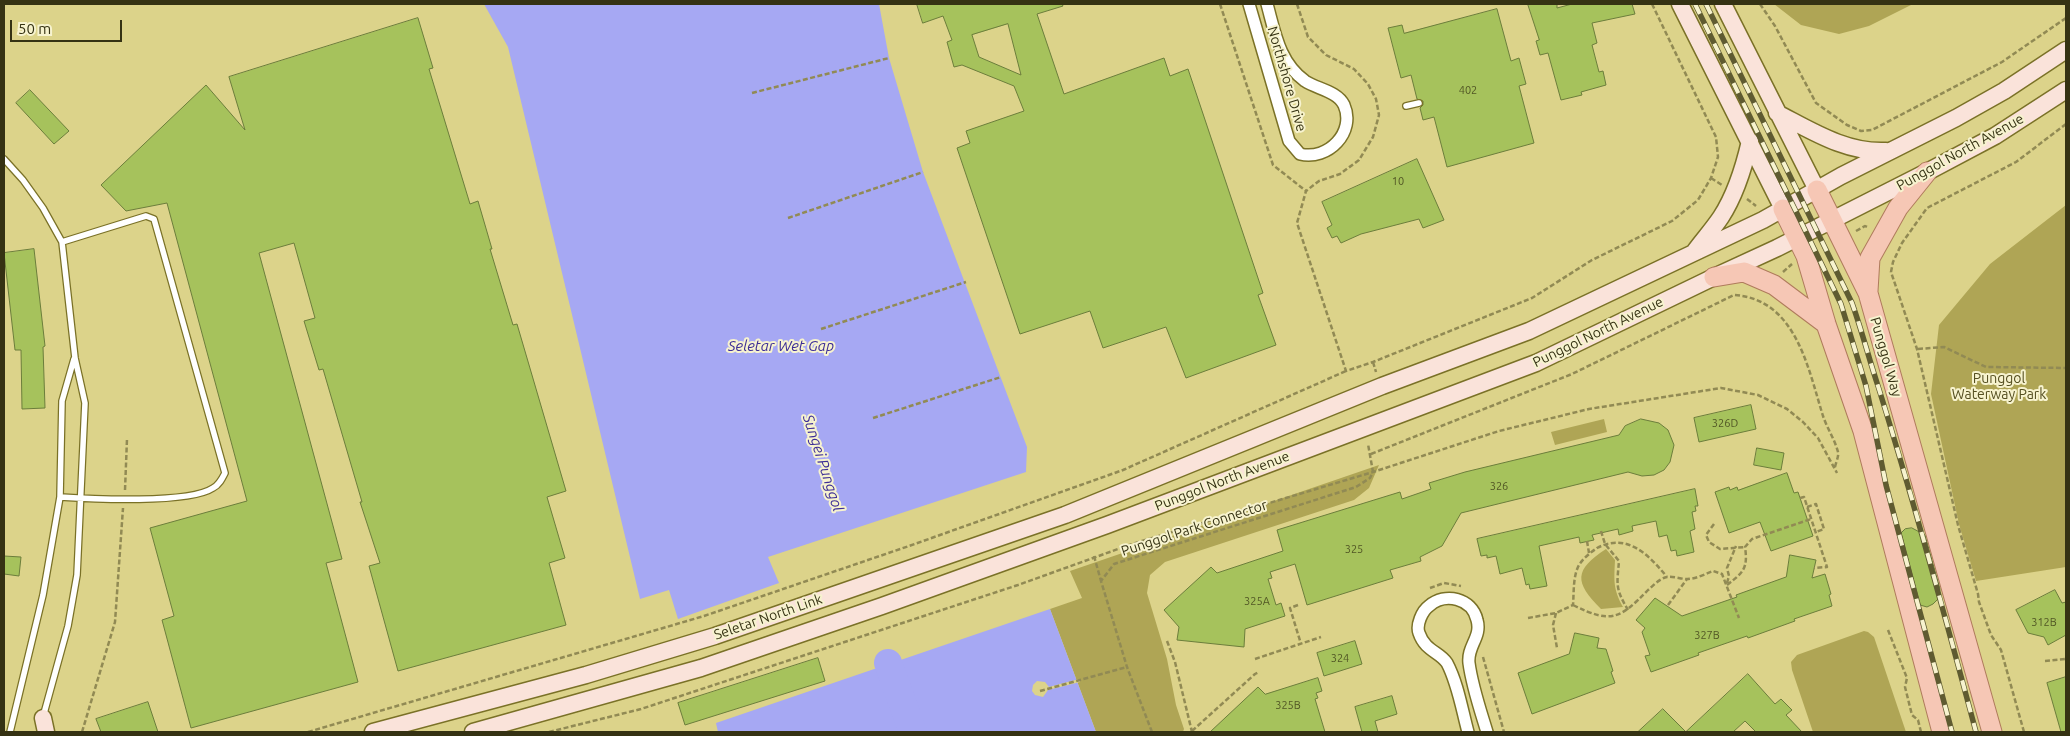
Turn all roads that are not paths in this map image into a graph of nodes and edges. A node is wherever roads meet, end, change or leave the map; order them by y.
1 (1249, 4) edge
2 (1267, 4) edge
3 (1680, 4) edge
4 (1723, 4) edge
5 (2066, 50) edge
6 (2066, 90) edge
7 (1419, 103) dead end
8 (1406, 106) dead end
9 (1777, 113) junction
10 (1750, 141) junction
11 (1891, 151) junction
12 (4, 159) edge
13 (1926, 172) junction
14 (1818, 190) junction
15 (1783, 209) junction
16 (1833, 219) junction
17 (1797, 238) junction
18 (62, 242) junction
19 (1692, 255) junction
20 (1714, 276) junction
21 (1868, 292) junction
22 (1826, 324) junction
23 (74, 358) junction
24 (1155, 478) joint
25 (60, 497) junction
26 (81, 499) junction
27 (1107, 526) joint
28 (42, 727) edge
29 (10, 732) edge
30 (373, 732) edge
31 (472, 732) edge
32 (1468, 732) edge
33 (1487, 732) edge
34 (1942, 732) edge
35 (1992, 732) edge

1 - 2 street, Northshore Drive
3 - 10 main road
4 - 9 main road, Punggol Way
5 - 11 main road, Punggol North Avenue
6 - 13 main road, Punggol North Avenue
7 - 8 lane
9 - 11 main road
9 - 14 main road, Punggol Way
10 - 15 main road
10 - 19 main road
11 - 14 main road, Punggol North Avenue
12 - 18 lane
13 - 16 main road, Punggol North Avenue
13 - 21 main road
14 - 15 main road, Punggol North Avenue
14 - 16 main road, Punggol Way
15 - 17 main road
15 - 19 main road, Punggol North Avenue
16 - 17 main road, Punggol North Avenue
16 - 21 main road, Punggol Way
17 - 20 main road, Punggol North Avenue
17 - 22 main road
18 - 23 lane
18 - 26 lane
19 - 24 main road, Punggol North Avenue
20 - 22 main road
20 - 27 main road, Punggol North Avenue
21 - 35 main road, Punggol Way
22 - 34 main road
23 - 25 lane
23 - 26 lane
24 - 30 main road, Seletar North Link
25 - 26 lane
25 - 29 lane
26 - 28 lane
27 - 31 main road, Seletar North Link
32 - 33 street

